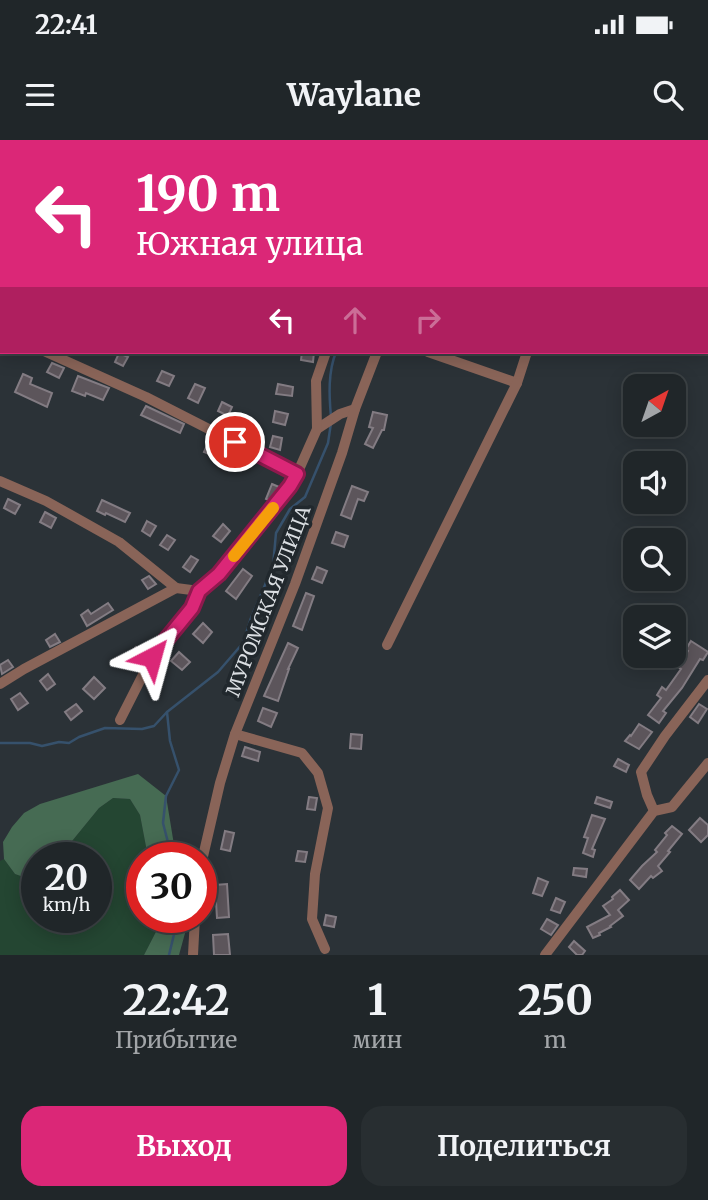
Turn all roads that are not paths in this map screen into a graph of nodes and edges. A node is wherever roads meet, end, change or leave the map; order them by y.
1 (50, 354) edge
2 (325, 354) edge
3 (376, 354) edge
4 (434, 354) edge
5 (526, 354) edge
6 (517, 383) junction
7 (355, 409) junction
8 (317, 429) junction
9 (297, 474) junction
10 (0, 481) edge
11 (176, 589) junction
12 (199, 591) junction
13 (387, 645) dead end
14 (708, 680) edge
15 (0, 684) edge
16 (120, 720) dead end
17 (235, 734) junction
18 (708, 763) edge
19 (654, 811) junction
20 (206, 842) edge
21 (194, 933) edge
22 (324, 950) dead end
23 (193, 955) edge
24 (545, 955) edge

1 - 9 street
2 - 8 street
3 - 7 street, МУРОМСКАЯ УЛИЦА
4 - 6 street
5 - 6 street
6 - 13 street
7 - 8 street
7 - 17 street, МУРОМСКАЯ УЛИЦА
8 - 9 street
9 - 12 street
10 - 11 street
11 - 12 street
11 - 15 street
12 - 16 street
14 - 19 street
17 - 20 street, МУРОМСКАЯ УЛИЦА
17 - 22 street
18 - 19 street
19 - 24 street
21 - 23 street

